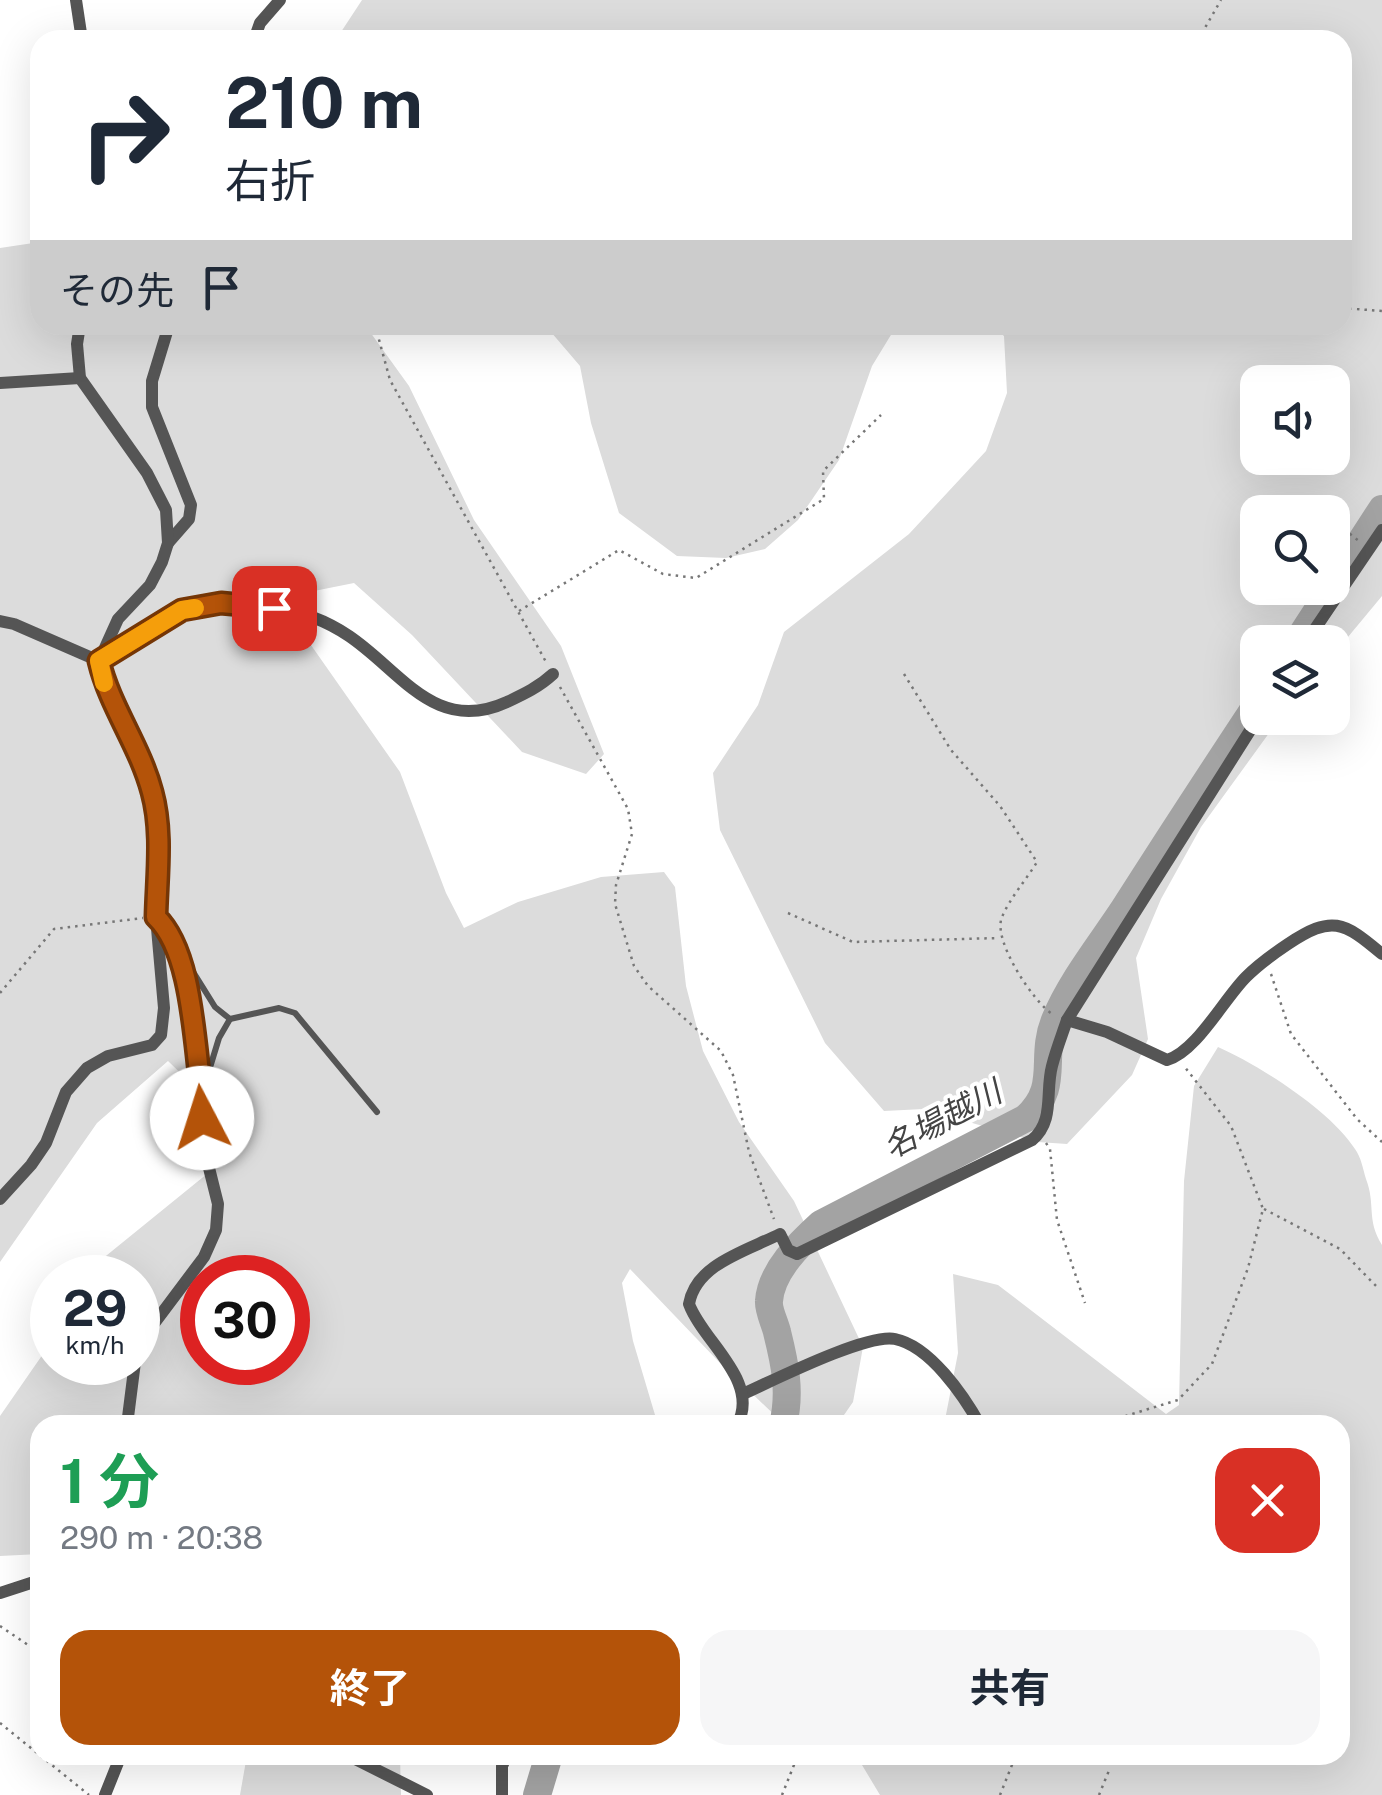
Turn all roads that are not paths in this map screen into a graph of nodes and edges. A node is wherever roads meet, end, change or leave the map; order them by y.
1 (76, 0) edge
2 (280, 0) edge
3 (80, 30) edge
4 (258, 30) edge
5 (78, 335) edge
6 (166, 335) edge
7 (80, 378) junction
8 (0, 383) edge
9 (1382, 530) edge
10 (168, 544) junction
11 (0, 621) edge
12 (1318, 625) edge
13 (99, 661) junction
14 (553, 674) road end
15 (1247, 735) edge
16 (156, 917) junction
17 (181, 953) junction
18 (1382, 954) edge
19 (230, 1019) junction
20 (1067, 1020) junction
21 (202, 1096) junction
22 (378, 1112) dead end
23 (0, 1198) edge
24 (160, 1315) edge
25 (132, 1385) edge
26 (742, 1394) junction
27 (128, 1415) edge
28 (740, 1415) edge
29 (975, 1415) edge
30 (30, 1583) edge
31 (0, 1593) edge
32 (117, 1765) edge
33 (367, 1765) edge
34 (503, 1765) edge
35 (105, 1795) edge
36 (427, 1795) edge
37 (502, 1795) edge

1 - 3 street
2 - 4 street
5 - 7 street
6 - 10 street
7 - 8 street
7 - 10 street
9 - 12 street
10 - 13 street
11 - 13 street
13 - 14 street
13 - 16 street
15 - 20 street
16 - 17 street
16 - 23 street
17 - 19 lane
17 - 21 street
18 - 20 street
19 - 21 lane
19 - 22 lane
20 - 26 street
21 - 24 street
25 - 27 street
26 - 28 street
26 - 29 street
30 - 31 street
32 - 35 street
33 - 36 street
34 - 37 street

